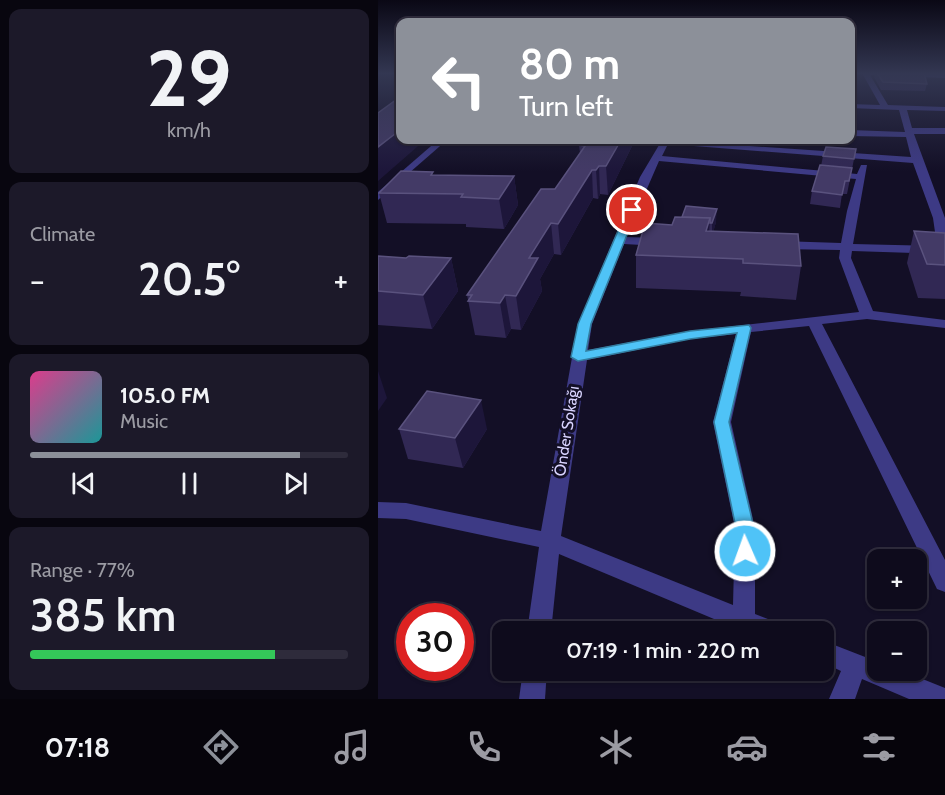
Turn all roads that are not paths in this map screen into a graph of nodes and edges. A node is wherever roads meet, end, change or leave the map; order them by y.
1 (895, 106) edge
2 (902, 106) junction
3 (945, 109) edge
4 (945, 131) edge
5 (855, 133) edge
6 (910, 133) junction
7 (438, 144) edge
8 (663, 144) edge
9 (719, 144) edge
10 (867, 155) junction
11 (657, 158) junction
12 (917, 160) junction
13 (862, 177) junction
14 (378, 197) edge
15 (620, 240) junction
16 (675, 243) edge
17 (765, 245) edge
18 (846, 246) junction
19 (944, 250) edge
20 (867, 315) junction
21 (813, 320) junction
22 (945, 324) edge
23 (745, 328) junction
24 (578, 357) junction
25 (378, 510) edge
26 (550, 541) junction
27 (945, 582) edge
28 (744, 620) joint
29 (541, 621) edge
30 (834, 656) edge
31 (855, 665) junction
32 (534, 681) edge
33 (532, 699) edge
34 (842, 699) edge
35 (940, 699) edge

1 - 2 street
2 - 3 street
2 - 6 street
4 - 6 street
5 - 6 street
6 - 12 street
7 - 14 street
8 - 11 street, Önder Sokağı
9 - 10 street
10 - 12 street
10 - 13 street
11 - 13 street
11 - 15 street, Önder Sokağı
12 - 19 street
13 - 18 street
15 - 16 street
15 - 24 street, Önder Sokağı
17 - 18 street
18 - 19 street
18 - 20 street
20 - 21 street
20 - 22 street
21 - 23 street
21 - 27 street
23 - 24 street
23 - 28 street
24 - 26 street, Önder Sokağı
25 - 26 street
26 - 28 street
26 - 29 street, Önder Sokağı
30 - 31 street
31 - 34 street
31 - 35 street
32 - 33 street

